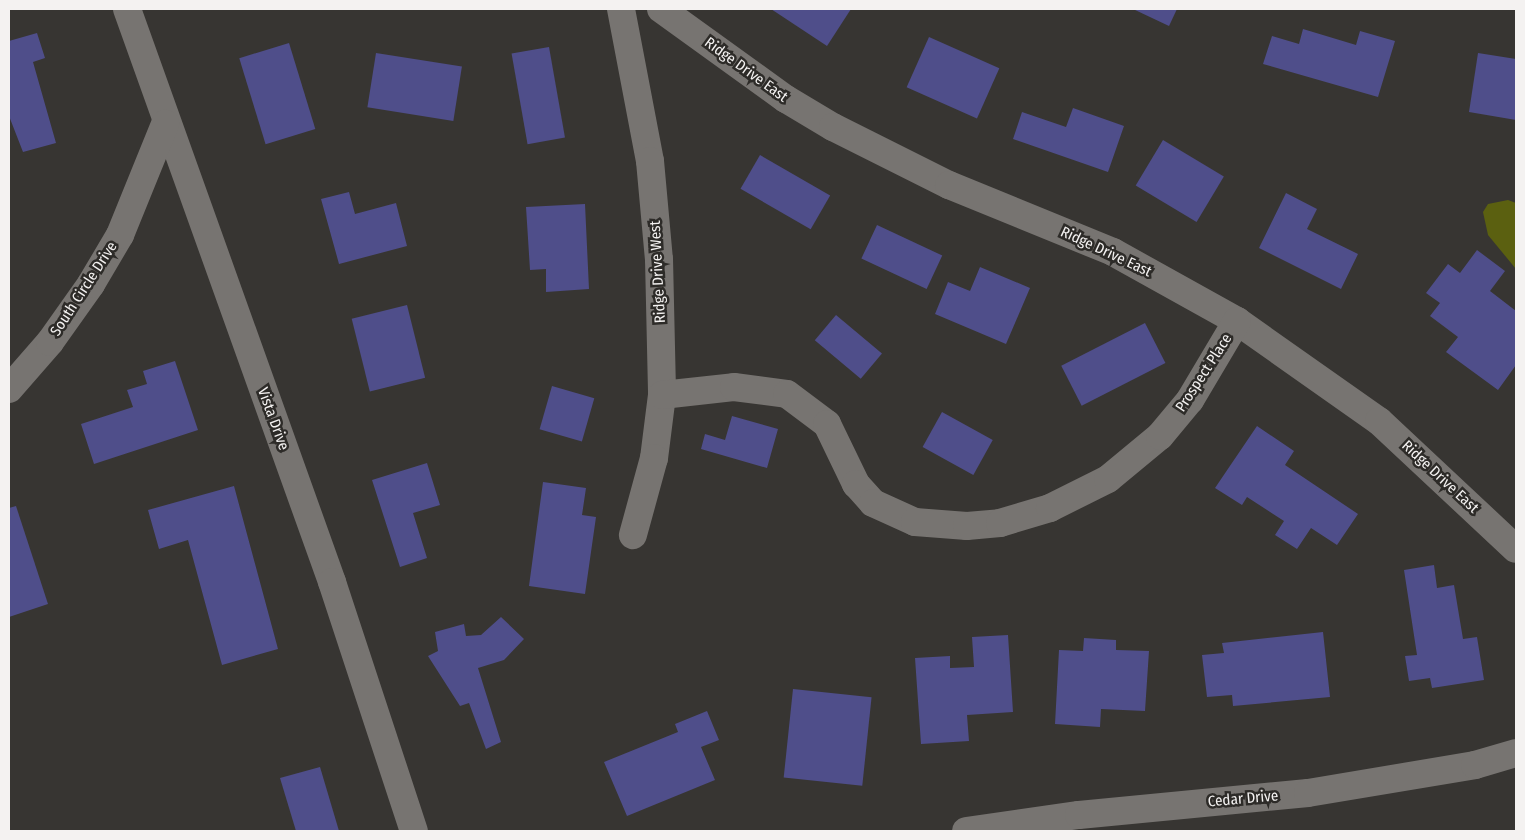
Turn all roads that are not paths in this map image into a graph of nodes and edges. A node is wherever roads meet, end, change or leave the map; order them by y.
1 (127, 9) edge
2 (621, 9) edge
3 (661, 9) edge
4 (165, 124) junction
5 (1237, 321) junction
6 (9, 388) edge
7 (662, 394) junction
8 (633, 535) dead end
9 (1516, 549) edge
10 (1516, 753) edge
11 (414, 831) edge
12 (966, 831) edge

1 - 4 street, Vista Drive
2 - 7 street, Ridge Drive West
3 - 5 street, Ridge Drive East
4 - 6 street, South Circle Drive
4 - 11 street, Vista Drive
5 - 7 street, Prospect Place
5 - 9 street, Ridge Drive East
7 - 8 street, Ridge Drive West
10 - 12 street, Cedar Drive

